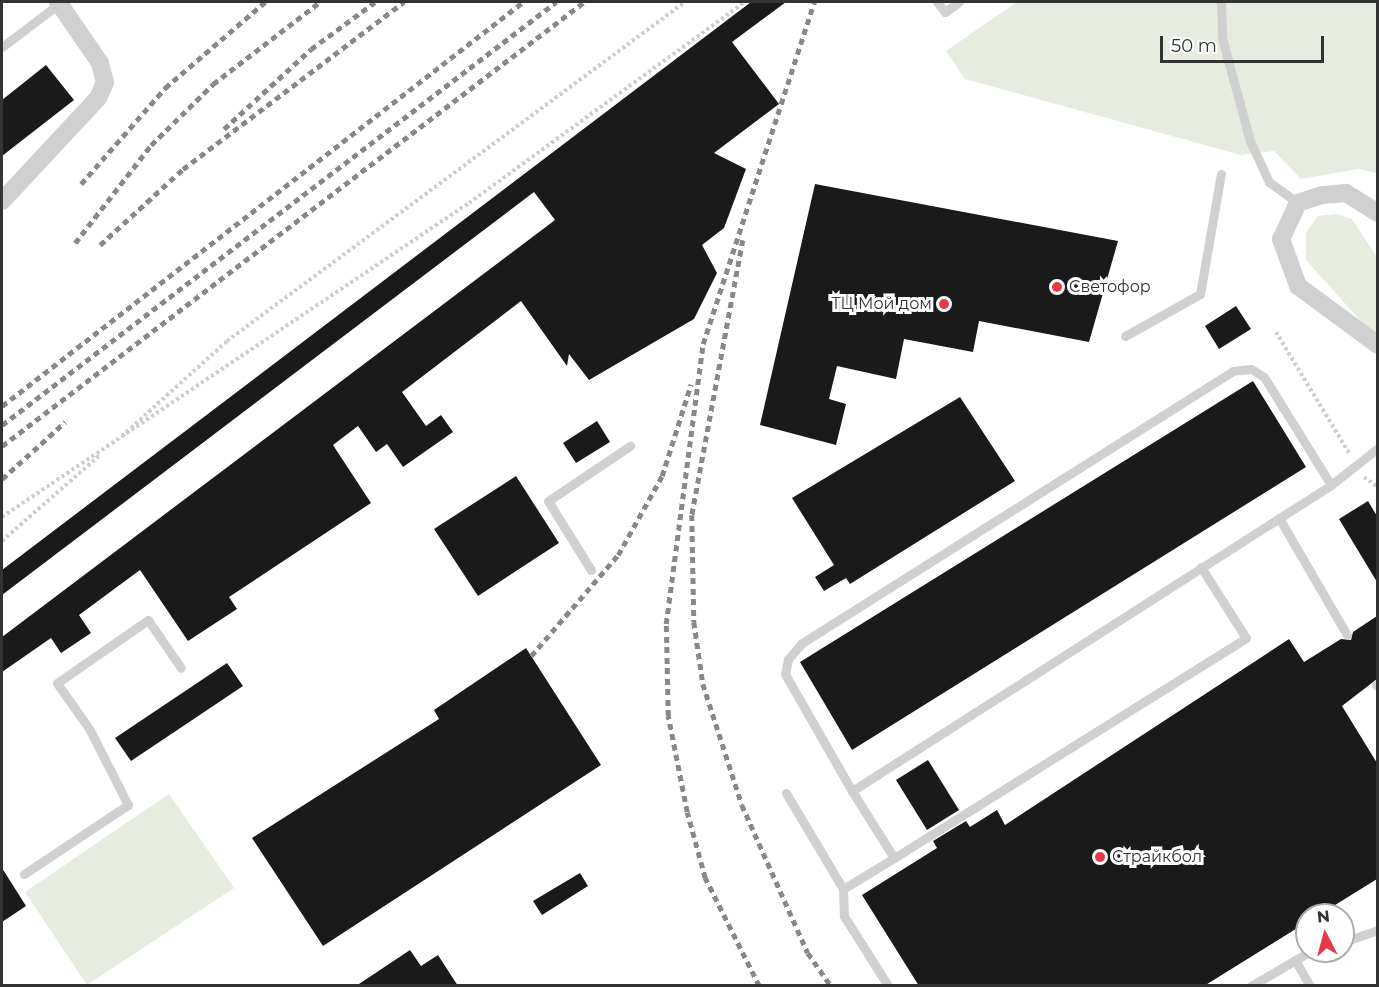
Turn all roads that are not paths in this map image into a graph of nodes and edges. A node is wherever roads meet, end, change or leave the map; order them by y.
1 (59, 2) edge
2 (937, 2) edge
3 (959, 2) edge
4 (1221, 2) edge
5 (2, 47) edge
6 (1221, 174) dead end
7 (2, 201) edge
8 (1298, 203) junction
9 (1377, 213) edge
10 (1125, 336) dead end
11 (1377, 345) edge
12 (630, 446) dead end
13 (1377, 448) edge
14 (1331, 485) junction
15 (1279, 518) junction
16 (1201, 567) junction
17 (591, 570) dead end
18 (1347, 635) dead end
19 (181, 668) dead end
20 (852, 791) junction
21 (786, 793) dead end
22 (894, 858) junction
23 (24, 874) dead end
24 (843, 889) junction
25 (1377, 930) edge
26 (1355, 938) edge
27 (1295, 960) edge
28 (1297, 963) edge
29 (888, 986) edge
30 (1251, 986) edge
31 (1310, 986) edge

1 - 5 lane
1 - 7 street
2 - 3 lane
4 - 8 lane
6 - 10 lane
8 - 9 street
8 - 11 street
12 - 17 lane
13 - 14 lane
14 - 15 lane
14 - 20 lane
15 - 16 lane
15 - 18 lane
16 - 20 lane
16 - 22 lane
19 - 23 lane
20 - 22 lane
21 - 24 lane
22 - 24 lane
24 - 29 lane
25 - 26 lane
27 - 30 lane
28 - 31 lane

